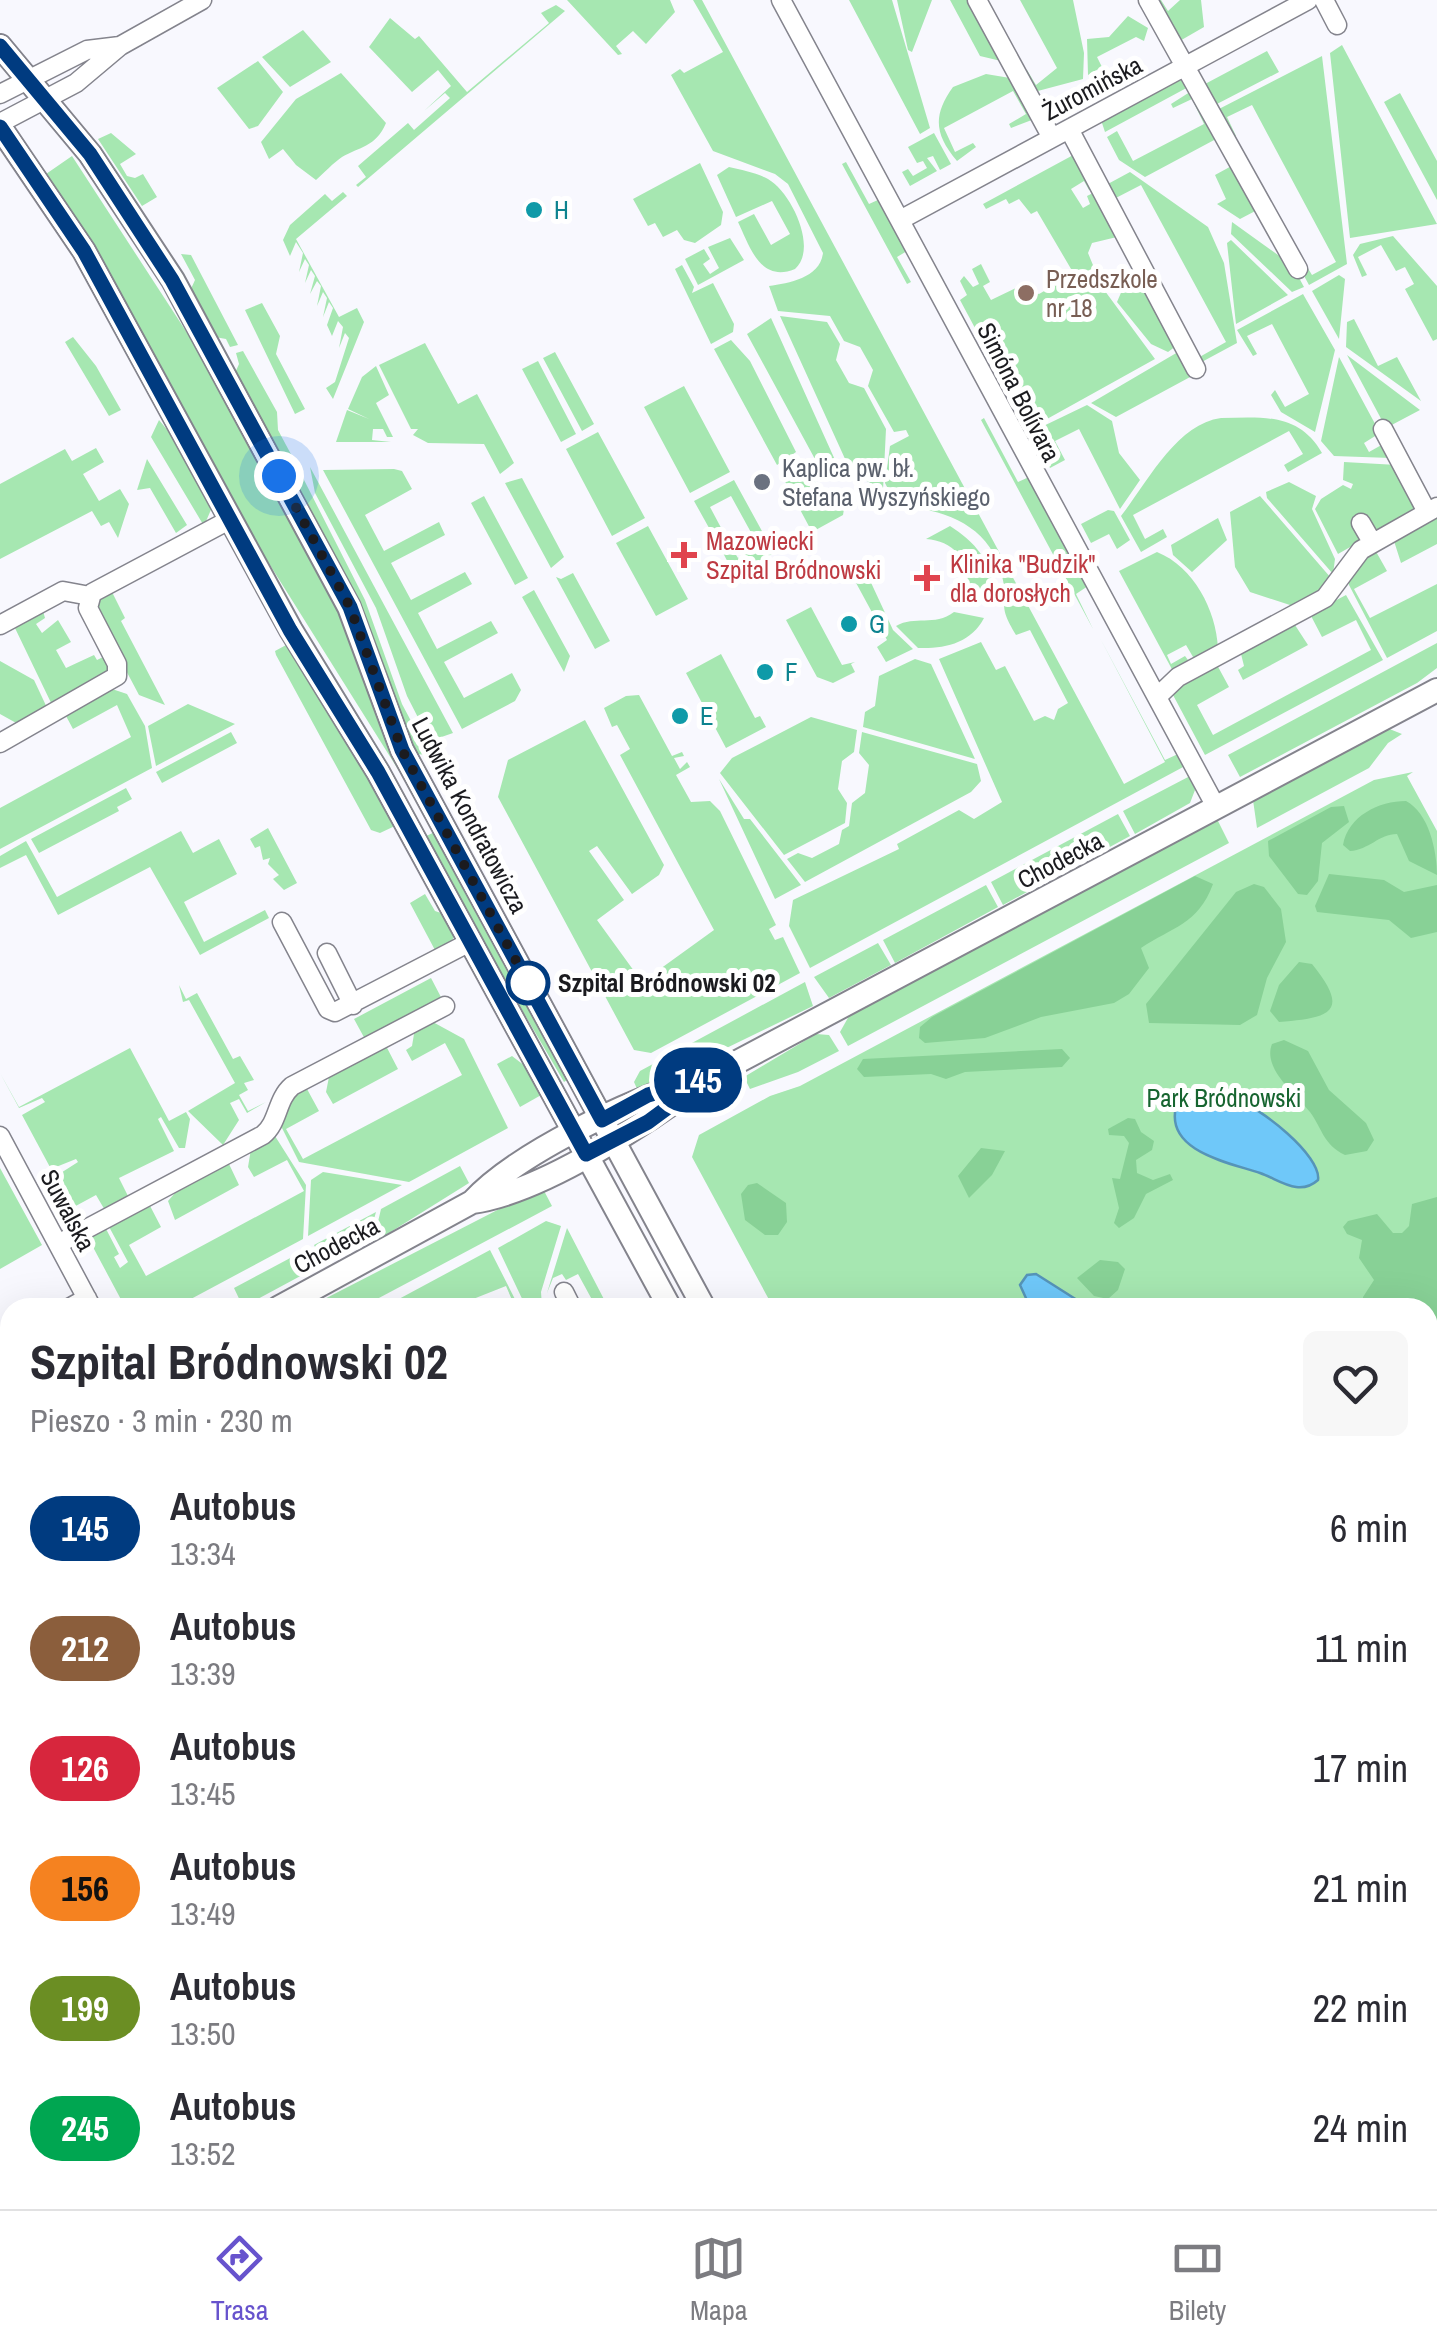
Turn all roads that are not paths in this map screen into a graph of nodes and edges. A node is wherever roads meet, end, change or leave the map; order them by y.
1 (202, 0) edge
2 (781, 0) edge
3 (978, 0) edge
4 (1148, 0) edge
5 (1308, 0) edge
6 (1324, 0) edge
7 (1337, 25) dead end
8 (0, 46) edge
9 (120, 46) junction
10 (1186, 66) junction
11 (30, 79) junction
12 (0, 94) edge
13 (46, 99) junction
14 (0, 125) edge
15 (1061, 133) junction
16 (900, 220) junction
17 (1298, 269) dead end
18 (1196, 369) dead end
19 (1383, 429) dead end
20 (1432, 510) edge
21 (231, 519) junction
22 (1361, 523) dead end
23 (1372, 542) junction
24 (90, 596) junction
25 (0, 625) edge
26 (1437, 690) edge
27 (1157, 697) junction
28 (0, 743) edge
29 (1215, 806) junction
30 (282, 922) dead end
31 (470, 942) junction
32 (326, 953) dead end
33 (353, 1006) junction
34 (445, 1006) dead end
35 (608, 1130) junction
36 (0, 1136) edge
37 (580, 1144) junction
38 (58, 1244) junction
39 (86, 1298) edge
40 (296, 1298) edge
41 (665, 1298) edge
42 (699, 1298) edge

1 - 9 street
2 - 16 street, Simóna Bolívara
3 - 15 street
4 - 10 street
5 - 10 street, Żuromińska
6 - 7 street
8 - 11 main road, Ludwika Kondratowicza
9 - 11 street
9 - 13 street
10 - 15 street, Żuromińska
10 - 17 street
11 - 12 street
11 - 13 main road, Ludwika Kondratowicza
13 - 14 street
13 - 35 main road, Ludwika Kondratowicza
14 - 21 main road
15 - 16 street, Żuromińska
15 - 18 street
16 - 27 street, Simóna Bolívara
19 - 20 street
20 - 23 street
21 - 24 street
21 - 31 main road
22 - 23 street
23 - 27 street
24 - 25 street
24 - 28 street
26 - 29 main road, Chodecka
27 - 29 street, Simóna Bolívara
29 - 35 main road, Chodecka
30 - 33 street
31 - 33 street
31 - 37 main road
32 - 33 street
34 - 38 street
35 - 37 main road, Chodecka
35 - 42 main road, Ludwika Kondratowicza
36 - 38 street, Suwalska
37 - 40 main road, Chodecka
37 - 41 main road
38 - 39 street, Suwalska

